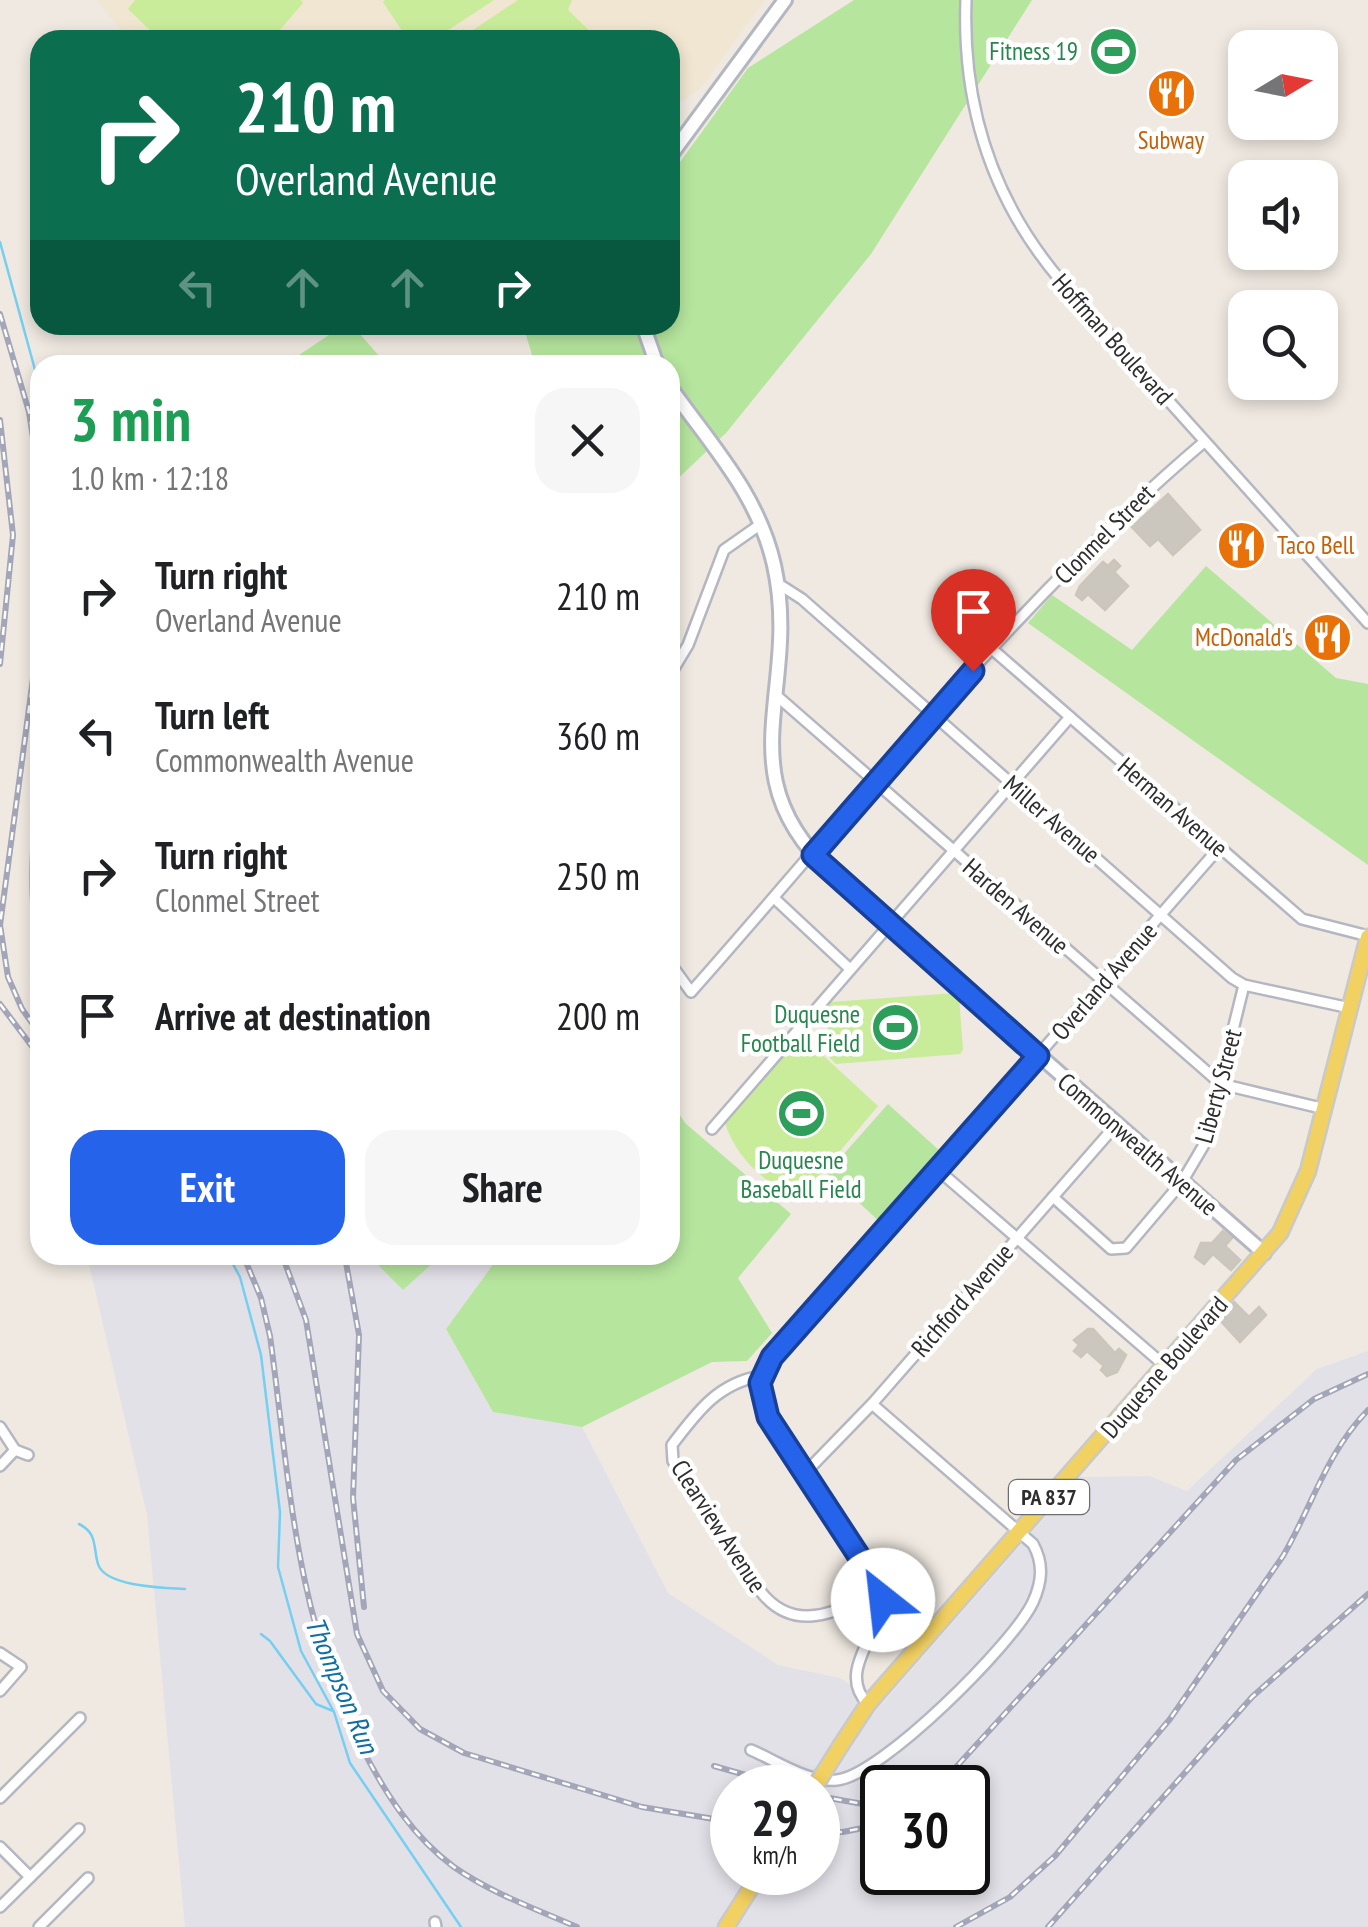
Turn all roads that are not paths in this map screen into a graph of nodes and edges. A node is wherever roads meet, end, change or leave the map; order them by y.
1 (785, 0) edge
2 (966, 0) edge
3 (680, 142) edge
4 (680, 401) edge
5 (1204, 442) junction
6 (762, 524) junction
7 (778, 583) junction
8 (1368, 623) edge
9 (992, 649) junction
10 (680, 659) edge
11 (777, 696) junction
12 (934, 716) junction
13 (1070, 717) junction
14 (876, 782) junction
15 (1012, 784) junction
16 (1220, 848) junction
17 (954, 850) junction
18 (813, 855) junction
19 (774, 898) junction
20 (1161, 914) junction
21 (889, 924) junction
22 (1368, 936) edge
23 (850, 969) junction
24 (680, 977) edge
25 (1103, 982) junction
26 (1244, 984) junction
27 (1350, 1008) junction
28 (1038, 1056) junction
29 (1221, 1084) junction
30 (1324, 1109) junction
31 (1116, 1125) junction
32 (712, 1129) dead end
33 (938, 1170) junction
34 (1182, 1182) junction
35 (1053, 1197) junction
36 (1017, 1237) junction
37 (1264, 1252) junction
38 (1165, 1366) junction
39 (761, 1376) junction
40 (872, 1404) junction
41 (0, 1426) edge
42 (15, 1450) junction
43 (28, 1455) dead end
44 (0, 1466) edge
45 (805, 1473) junction
46 (1019, 1531) junction
47 (881, 1590) junction
48 (0, 1654) edge
49 (0, 1692) edge
50 (868, 1704) junction
51 (80, 1718) dead end
52 (752, 1750) dead end
53 (828, 1765) edge
54 (0, 1798) edge
55 (78, 1829) dead end
56 (0, 1847) edge
57 (30, 1877) junction
58 (88, 1878) dead end
59 (746, 1895) edge
60 (0, 1907) edge
61 (38, 1927) edge
62 (726, 1927) edge

1 - 3 street
2 - 5 street, Hoffman Boulevard
4 - 6 street, Commonwealth Avenue
5 - 8 street, Hoffman Boulevard
5 - 9 street, Clonmel Street
6 - 7 street, Commonwealth Avenue
6 - 10 street
7 - 11 street, Commonwealth Avenue
7 - 12 street, Miller Avenue
9 - 12 street, Clonmel Street
9 - 13 street, Herman Avenue
11 - 14 street, Harden Avenue
11 - 18 street, Commonwealth Avenue
12 - 14 street, Clonmel Street
12 - 15 street, Miller Avenue
13 - 15 street
13 - 16 street, Herman Avenue
14 - 17 street, Harden Avenue
14 - 18 street, Clonmel Street
15 - 17 street
15 - 20 street, Miller Avenue
16 - 20 street, Overland Avenue
16 - 22 street, Herman Avenue
17 - 21 street
17 - 25 street, Harden Avenue
18 - 19 street, Clonmel Street
18 - 21 street, Commonwealth Avenue
19 - 23 street
19 - 24 street, Clonmel Street
20 - 25 street, Overland Avenue
20 - 26 street, Miller Avenue
21 - 23 street
21 - 28 street, Commonwealth Avenue
22 - 27 main road, Duquesne Boulevard / PA 837
23 - 32 street
25 - 28 street, Overland Avenue
25 - 29 street, Harden Avenue
26 - 27 street, Miller Avenue
26 - 29 street, Liberty Street
27 - 30 main road, Duquesne Boulevard / PA 837
28 - 31 street, Commonwealth Avenue
28 - 33 street, Overland Avenue
29 - 30 street, Harden Avenue
29 - 34 street, Liberty Street
30 - 37 main road, Duquesne Boulevard / PA 837
31 - 34 street, Commonwealth Avenue
31 - 35 street, Richford Avenue
33 - 36 street
33 - 39 street, Overland Avenue
34 - 35 street, Liberty Street
34 - 37 street, Commonwealth Avenue
35 - 36 street, Richford Avenue
36 - 38 street
36 - 40 street, Richford Avenue
37 - 38 main road, Duquesne Boulevard / PA 837
38 - 46 main road, Duquesne Boulevard / PA 837
39 - 45 street
39 - 47 street, Clearview Avenue
40 - 45 street, Richford Avenue
40 - 46 street
41 - 42 street
42 - 43 street
42 - 44 street
45 - 47 street
46 - 50 main road, Duquesne Boulevard / PA 837
46 - 52 street
47 - 50 street
48 - 49 street
50 - 53 main road, Duquesne Boulevard / PA 837, bridge
51 - 54 street
55 - 57 street
56 - 57 street
57 - 60 street
58 - 61 street
59 - 62 main road

